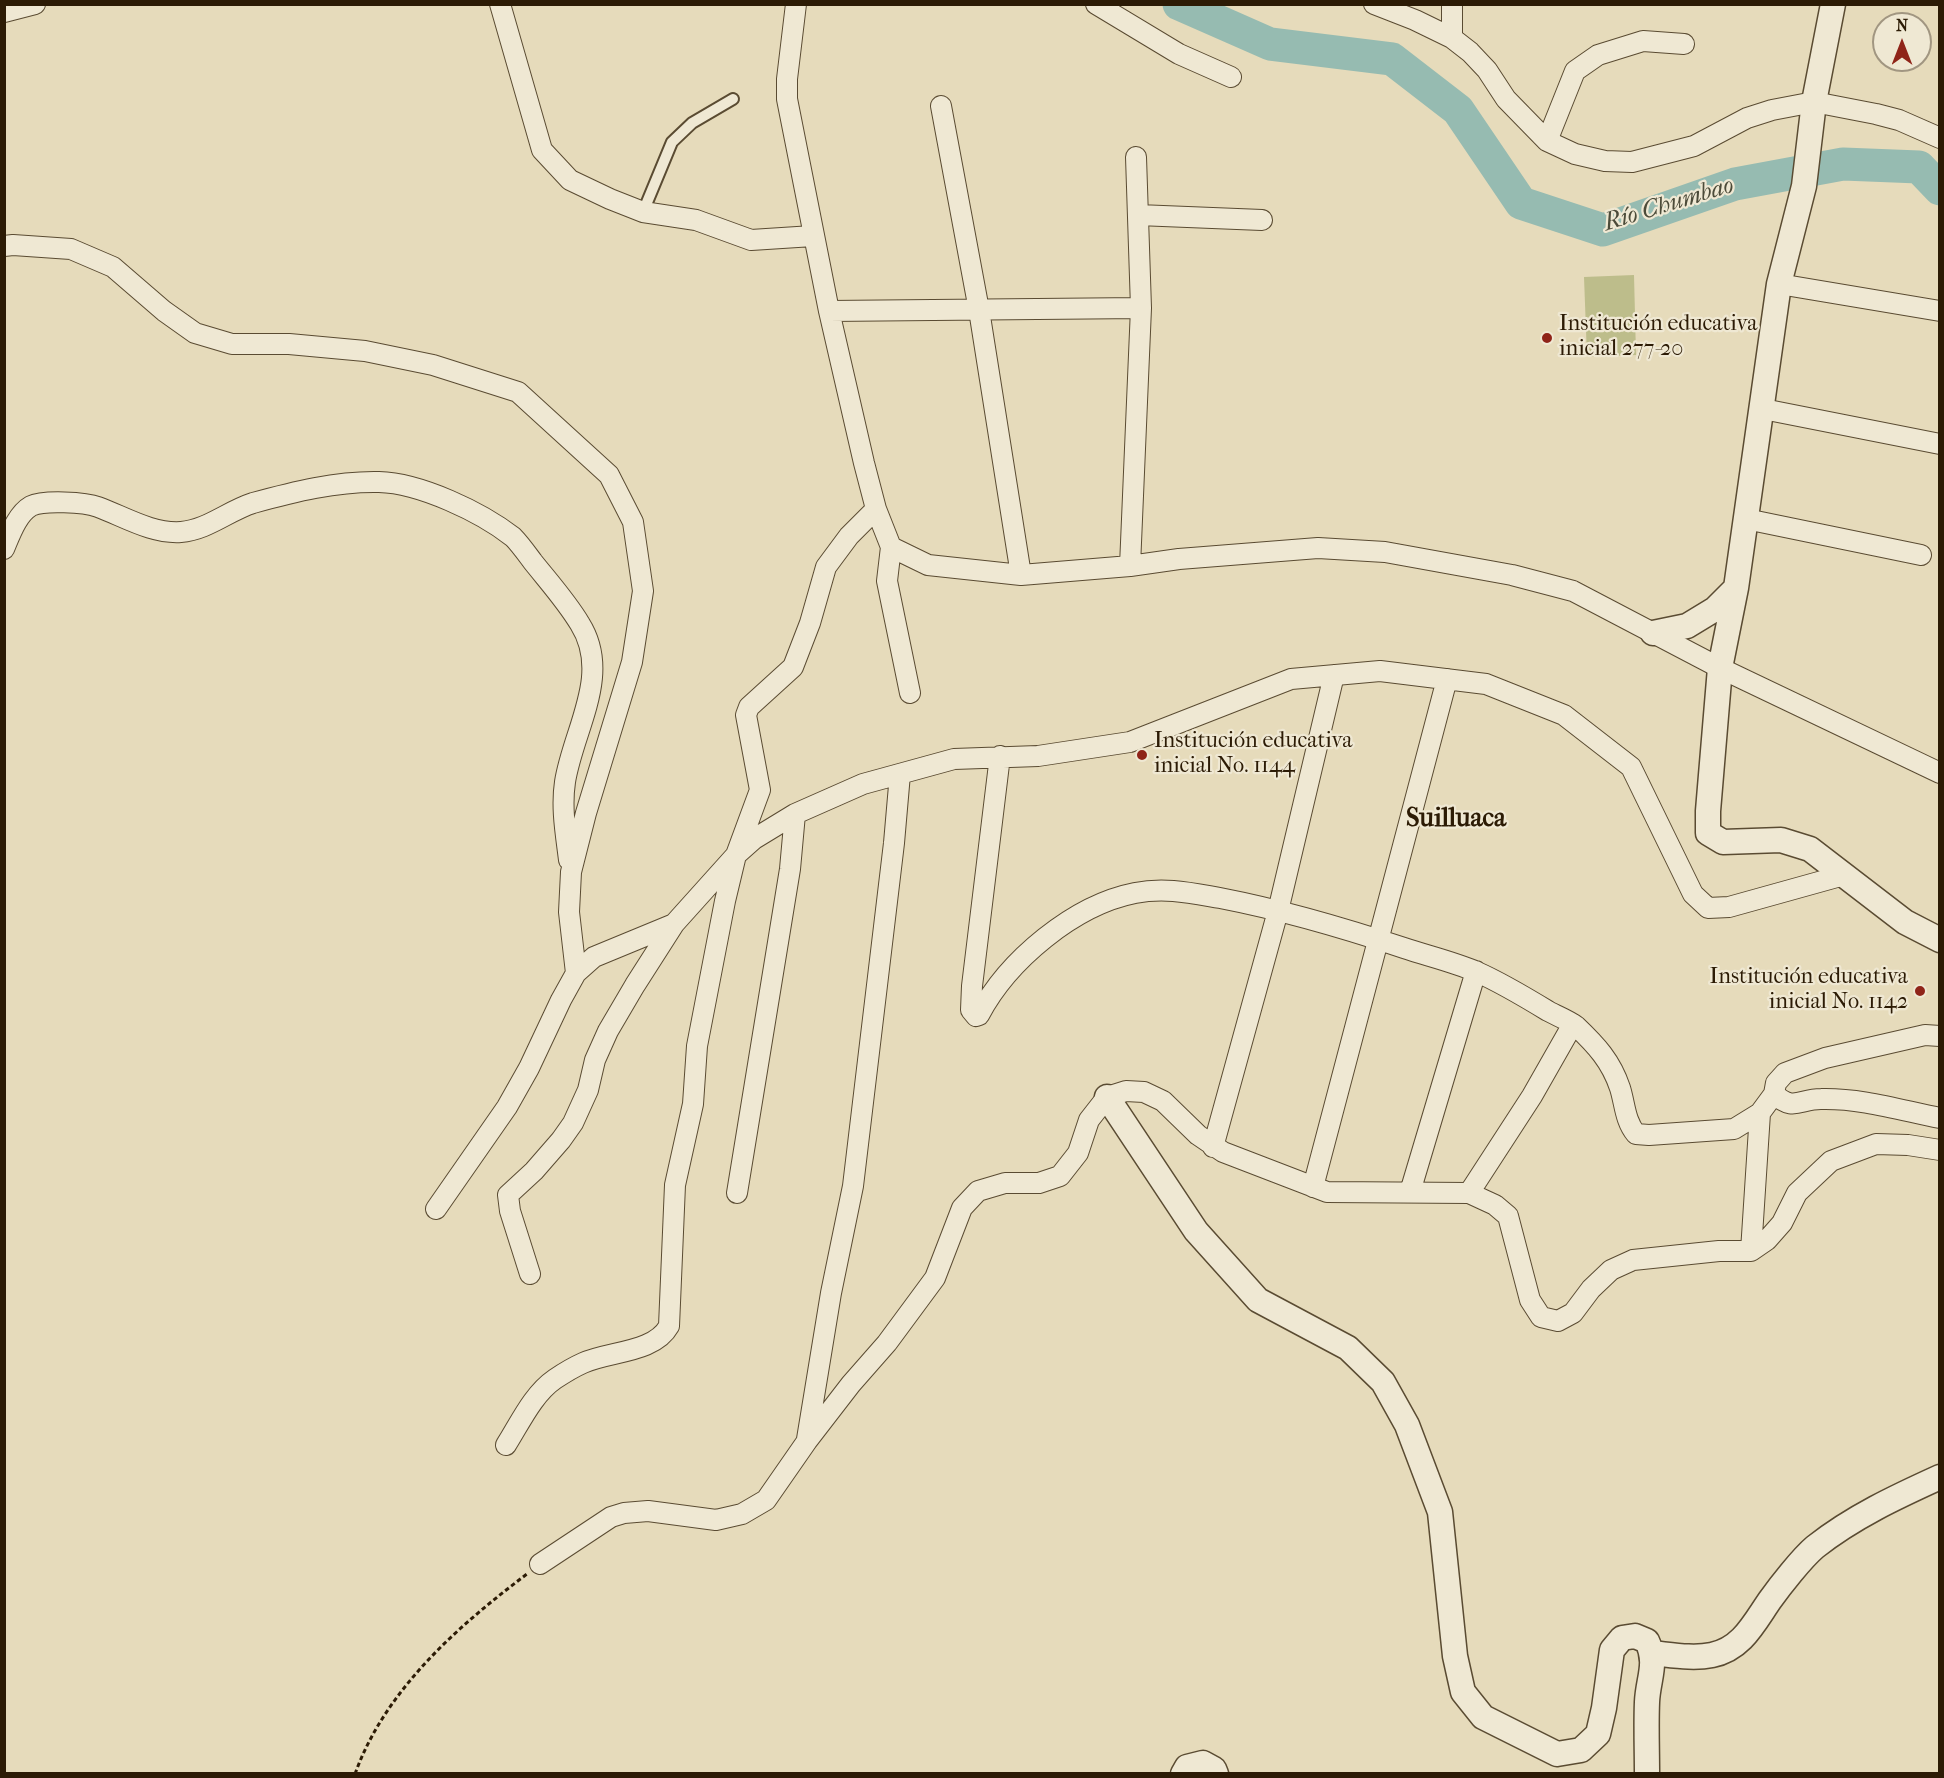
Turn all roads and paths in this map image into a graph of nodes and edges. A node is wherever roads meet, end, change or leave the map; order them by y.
1 (34, 4) edge
2 (500, 4) edge
3 (796, 4) edge
4 (1096, 4) edge
5 (1374, 4) edge
6 (1452, 4) edge
7 (1833, 4) edge
8 (4, 12) edge
9 (1452, 38) junction
10 (1684, 44) dead end
11 (1231, 77) dead end
12 (733, 99) dead end
13 (941, 106) dead end
14 (1813, 108) junction
15 (1940, 138) edge
16 (1547, 141) junction
17 (1136, 157) dead end
18 (643, 212) junction
19 (1138, 215) junction
20 (1262, 220) dead end
21 (813, 236) junction
22 (4, 246) edge
23 (1779, 284) junction
24 (1141, 308) junction
25 (979, 310) junction
26 (829, 311) junction
27 (1940, 311) edge
28 (1763, 409) junction
29 (1940, 444) edge
30 (876, 509) junction
31 (1746, 519) junction
32 (891, 547) junction
33 (4, 549) edge
34 (1921, 555) dead end
35 (1130, 566) junction
36 (1021, 575) junction
37 (1736, 588) junction
38 (1653, 633) junction
39 (1720, 668) junction
40 (1334, 675) junction
41 (1447, 679) junction
42 (910, 693) dead end
43 (1000, 756) junction
44 (1940, 773) edge
45 (900, 774) junction
46 (795, 814) junction
47 (736, 855) junction
48 (571, 872) junction
49 (1844, 874) junction
50 (1278, 911) junction
51 (674, 924) junction
52 (1377, 939) junction
53 (1940, 940) edge
54 (1476, 971) junction
55 (576, 973) junction
56 (1573, 1024) junction
57 (1940, 1036) edge
58 (1774, 1094) junction
59 (1107, 1097) junction
60 (1760, 1113) junction
61 (1940, 1118) edge
62 (1213, 1147) junction
63 (1940, 1150) edge
64 (1313, 1186) junction
65 (1410, 1192) junction
66 (736, 1193) dead end
67 (1469, 1193) junction
68 (436, 1209) dead end
69 (1751, 1251) junction
70 (530, 1274) dead end
71 (807, 1441) junction
72 (506, 1445) dead end
73 (1940, 1477) edge
74 (540, 1564) joint
75 (1653, 1653) junction
76 (355, 1773) edge
77 (1183, 1773) edge
78 (1216, 1773) edge
79 (1647, 1773) edge

1 - 8 street
2 - 18 street
3 - 21 street
4 - 11 street
5 - 9 street
6 - 9 street
7 - 14 street
9 - 16 street
10 - 16 street
12 - 18 lane
13 - 25 street
14 - 15 street
14 - 16 street
14 - 23 street
17 - 19 street
18 - 21 street
19 - 20 street
19 - 24 street
21 - 26 street
22 - 48 street
23 - 27 street
23 - 28 street
24 - 25 street
24 - 35 street
25 - 26 street
25 - 36 street
26 - 30 street
28 - 29 street
28 - 31 street
30 - 32 street
30 - 47 street
31 - 34 street
31 - 37 street
32 - 36 street
32 - 42 street
33 - 48 street
35 - 36 street
35 - 38 street
37 - 38 street
37 - 39 street
38 - 39 street
39 - 44 street
39 - 49 street
40 - 41 street
40 - 43 street
40 - 50 street
41 - 49 street
41 - 52 street
43 - 45 street
43 - 50 street
45 - 46 street
45 - 71 street
46 - 47 street
46 - 66 street
47 - 51 street
47 - 72 street
48 - 55 street
49 - 53 street
50 - 52 street
50 - 62 street
51 - 55 street
51 - 70 street
52 - 54 street
52 - 64 street
54 - 56 street
54 - 65 street
55 - 68 street
56 - 60 street
56 - 67 street
57 - 58 street
58 - 60 street
58 - 61 street
59 - 62 street
59 - 71 street
59 - 75 street
60 - 69 street
62 - 64 street
63 - 69 street
64 - 65 street
65 - 67 street
67 - 69 street
71 - 74 street
73 - 75 street
74 - 76 path
75 - 79 street
77 - 78 street

